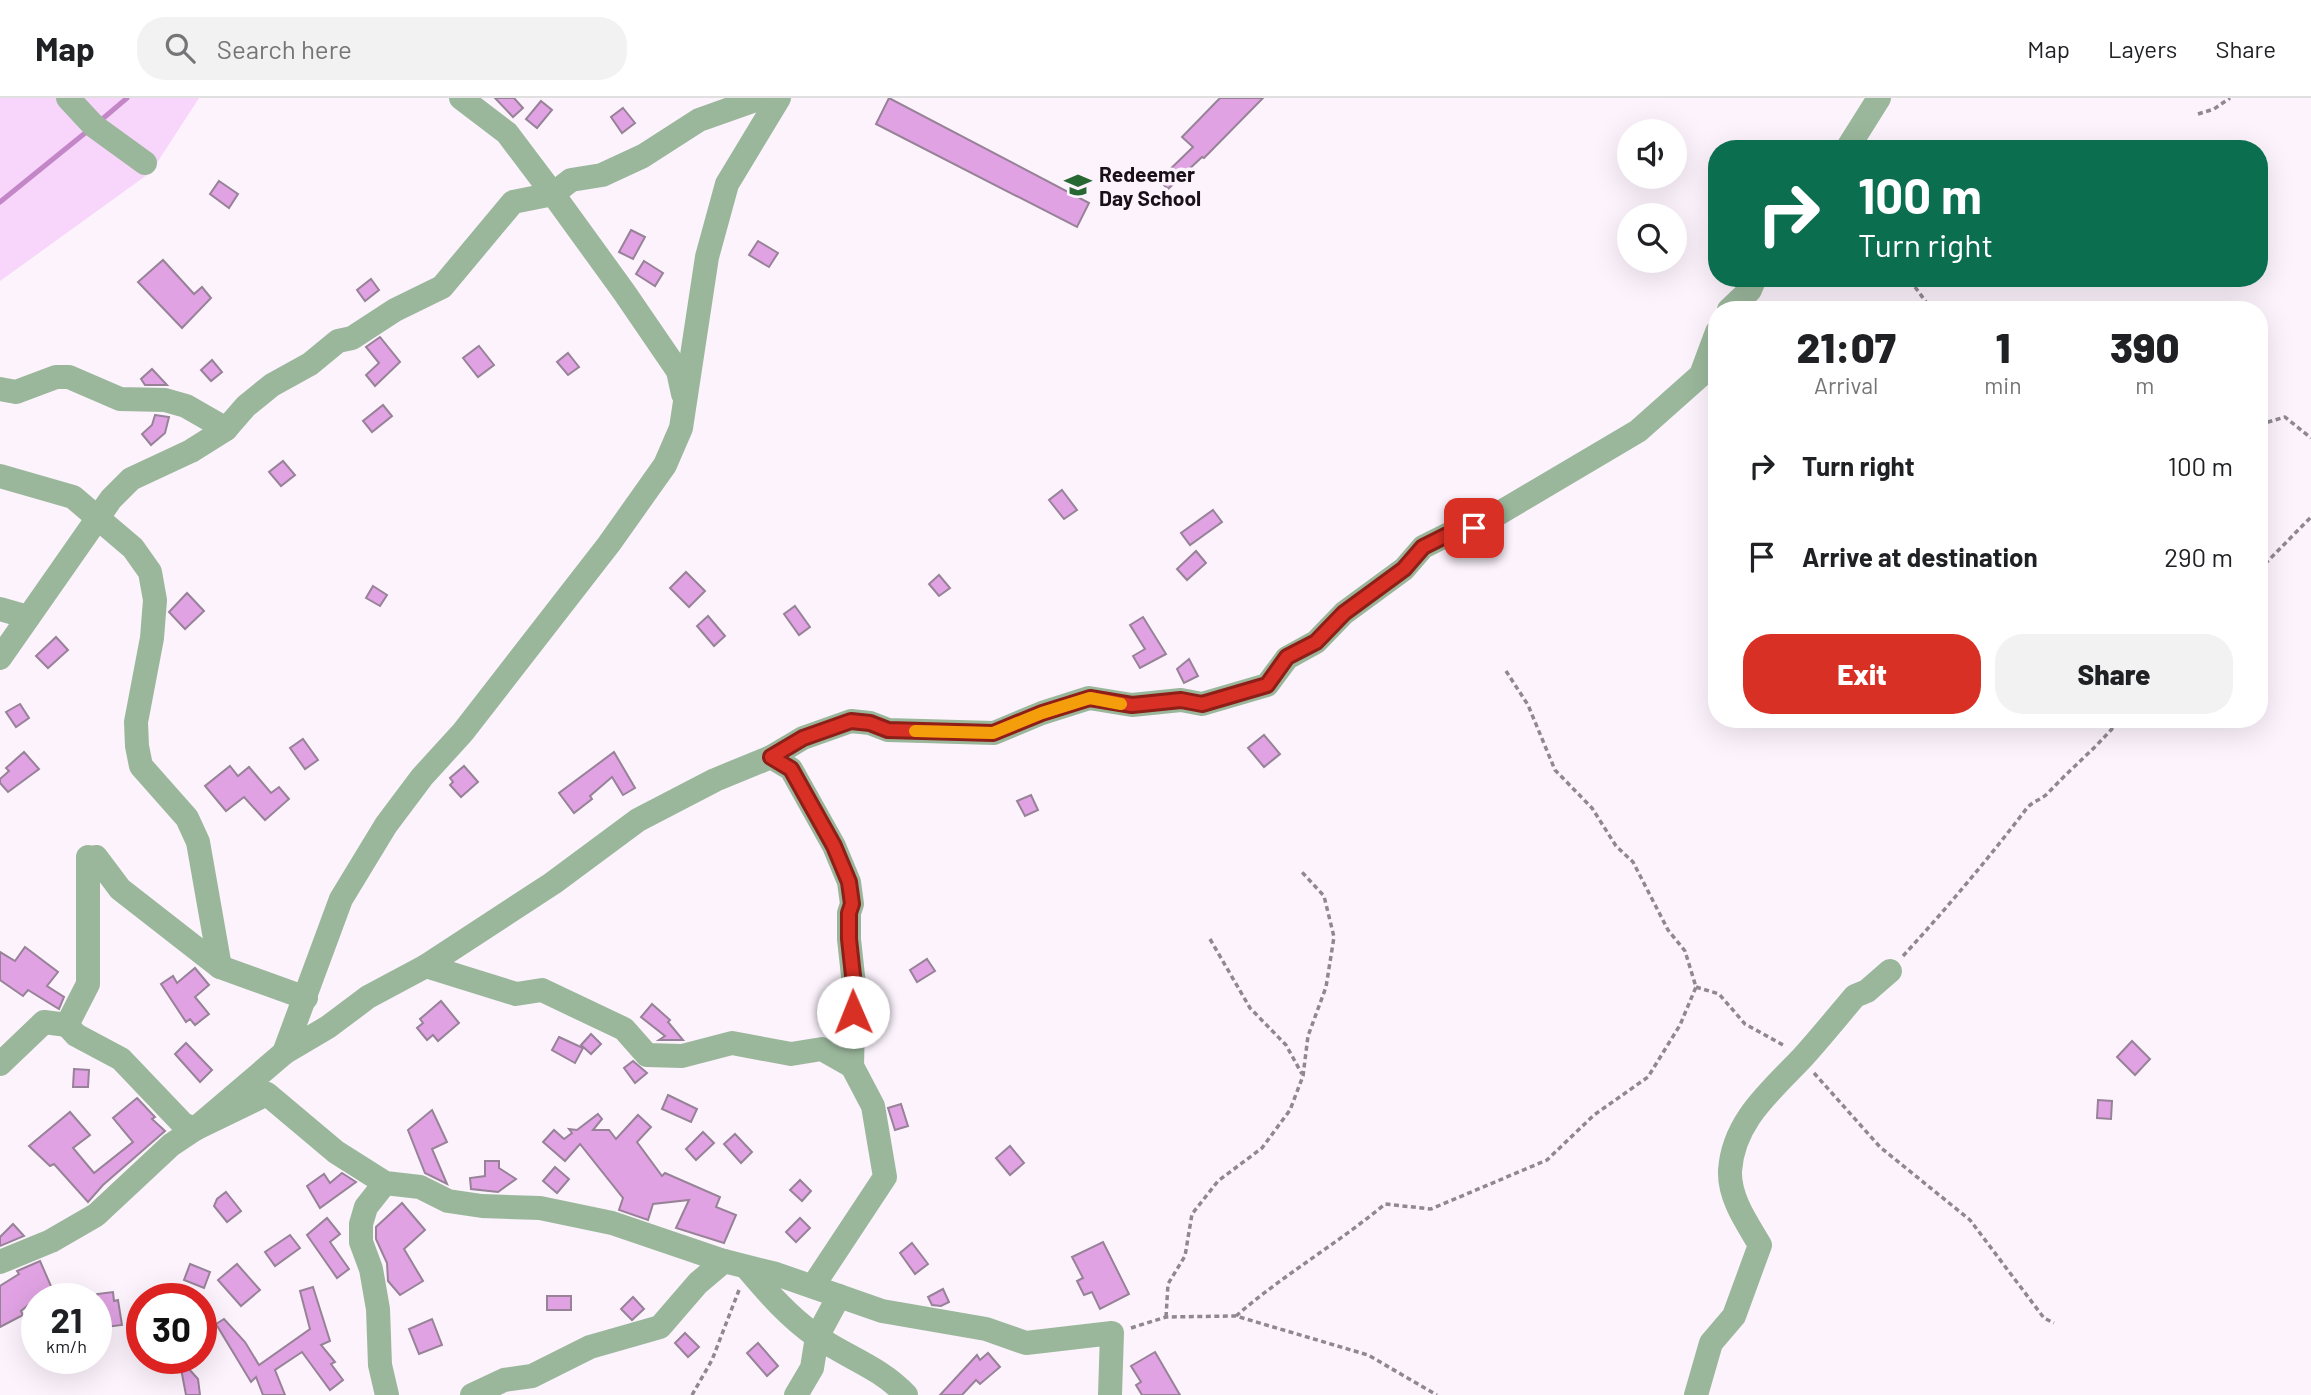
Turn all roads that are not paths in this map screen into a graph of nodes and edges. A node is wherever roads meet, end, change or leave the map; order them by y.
1 (68, 98) edge
2 (461, 98) edge
3 (761, 98) edge
4 (779, 98) edge
5 (1879, 98) edge
6 (1853, 140) edge
7 (145, 163) dead end
8 (553, 194) junction
9 (1751, 287) edge
10 (1738, 301) edge
11 (1708, 358) edge
12 (0, 389) edge
13 (684, 398) junction
14 (226, 429) junction
15 (0, 476) edge
16 (98, 519) junction
17 (0, 609) edge
18 (28, 617) junction
19 (0, 658) edge
20 (771, 757) junction
21 (426, 966) junction
22 (220, 967) junction
23 (1889, 971) road end
24 (306, 998) junction
25 (67, 1025) junction
26 (284, 1053) junction
27 (0, 1064) edge
28 (852, 1066) junction
29 (195, 1129) junction
30 (385, 1183) junction
31 (0, 1262) edge
32 (735, 1265) junction
33 (813, 1286) junction
34 (839, 1296) junction
35 (817, 1337) junction
36 (387, 1395) edge
37 (472, 1395) edge
38 (796, 1395) edge
39 (906, 1395) edge
40 (1110, 1395) edge
41 (1696, 1395) edge

1 - 7 street
2 - 8 street
3 - 8 street
4 - 13 street
5 - 6 street
8 - 13 street
8 - 14 street
9 - 10 street
11 - 20 street
12 - 14 street
13 - 24 street
14 - 16 street
15 - 16 street
16 - 18 street
16 - 22 street
17 - 18 street
18 - 19 street
20 - 21 street
20 - 28 street
21 - 26 street
21 - 28 street
22 - 24 street
22 - 25 street
23 - 41 street
24 - 26 street
25 - 27 street
25 - 29 street
26 - 29 street
28 - 33 street
29 - 30 street
29 - 31 street
30 - 32 street
30 - 36 street
32 - 33 street
32 - 35 street
32 - 37 street
33 - 34 street
34 - 35 street
34 - 40 street
35 - 38 street
35 - 39 street

